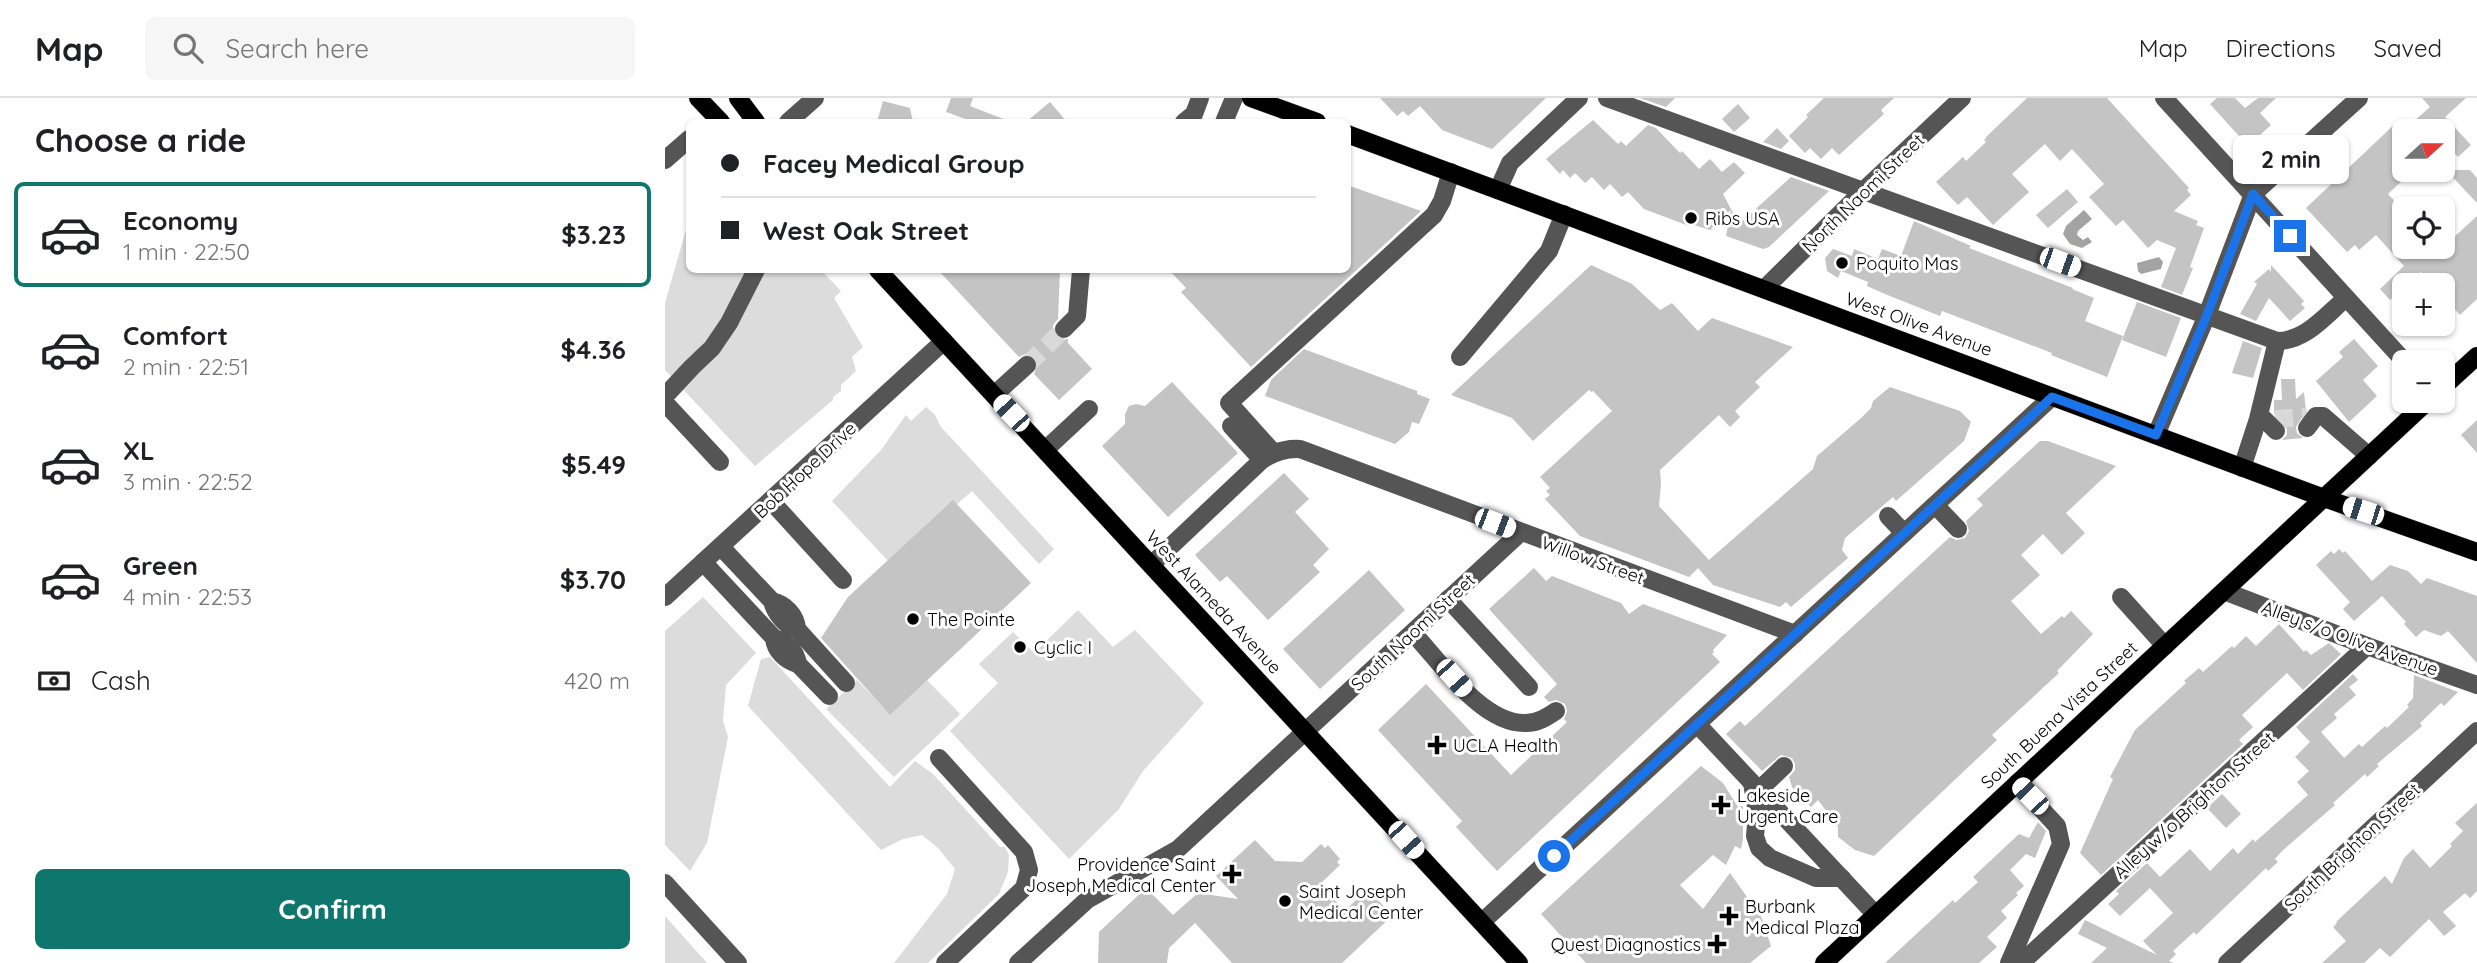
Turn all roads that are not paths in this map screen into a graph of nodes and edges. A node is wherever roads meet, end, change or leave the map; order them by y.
1 (698, 98) edge
2 (738, 98) edge
3 (815, 98) edge
4 (1200, 98) edge
5 (1234, 98) edge
6 (1251, 98) edge
7 (1579, 98) edge
8 (1607, 98) edge
9 (1962, 98) edge
10 (2164, 98) edge
11 (2359, 98) edge
12 (712, 119) edge
13 (754, 119) edge
14 (792, 119) edge
15 (1188, 119) edge
16 (1225, 119) edge
17 (1309, 119) edge
18 (1351, 135) edge
19 (686, 141) edge
20 (665, 160) edge
21 (1451, 172) junction
22 (1498, 190) junction
23 (1864, 190) junction
24 (2253, 194) junction
25 (1564, 214) junction
26 (755, 273) edge
27 (881, 273) edge
28 (1081, 273) edge
29 (1765, 289) junction
30 (2346, 298) junction
31 (2207, 315) junction
32 (1064, 328) tunnel mouth
33 (944, 341) junction
34 (2277, 341) junction
35 (2394, 350) edge
36 (2477, 356) edge
37 (1460, 357) dead end
38 (1027, 365) tunnel mouth
39 (2455, 376) edge
40 (994, 395) junction
41 (665, 396) edge
42 (2052, 397) junction
43 (665, 403) edge
44 (1089, 410) dead end
45 (2415, 413) edge
46 (2309, 417) tunnel mouth
47 (1231, 426) dead end
48 (2156, 435) junction
49 (1045, 450) junction
50 (1267, 456) junction
51 (2369, 456) junction
52 (720, 462) dead end
53 (2242, 468) junction
54 (2324, 498) junction
55 (771, 501) junction
56 (1935, 505) junction
57 (1888, 516) dead end
58 (1958, 529) dead end
59 (1520, 533) junction
60 (1904, 533) junction
61 (721, 547) junction
62 (2477, 552) edge
63 (703, 562) junction
64 (1151, 565) junction
65 (843, 580) dead end
66 (2224, 591) junction
67 (665, 597) edge
68 (2121, 597) dead end
69 (1448, 599) junction
70 (1413, 633) junction
71 (1795, 634) junction
72 (2165, 646) junction
73 (2367, 646) junction
74 (846, 683) dead end
75 (2477, 685) edge
76 (1529, 687) dead end
77 (829, 696) dead end
78 (1556, 711) dead end
79 (1697, 724) junction
80 (2477, 731) edge
81 (1306, 732) junction
82 (939, 758) dead end
83 (1784, 766) dead end
84 (2017, 783) junction
85 (1755, 786) junction
86 (1842, 878) junction
87 (665, 883) edge
88 (1876, 915) junction
89 (1482, 922) junction
90 (738, 963) edge
91 (945, 963) edge
92 (1018, 963) edge
93 (1519, 963) edge
94 (1824, 963) edge
95 (2009, 963) edge
96 (2021, 963) edge
97 (2227, 963) edge

1 - 12 main road
2 - 13 main road
3 - 14 street
4 - 15 street
5 - 16 street
6 - 17 main road
7 - 22 street
8 - 23 street
9 - 23 street, North Naomi Street
10 - 24 street
11 - 24 street
18 - 21 main road, West Olive Avenue
19 - 20 street
21 - 22 main road, West Olive Avenue
21 - 50 street
22 - 25 main road, West Olive Avenue
23 - 29 street, North Naomi Street
23 - 31 street
24 - 30 street
24 - 31 street
25 - 29 main road, West Olive Avenue
25 - 37 street
26 - 41 street
27 - 33 main road, West Alameda Avenue
28 - 32 street
29 - 42 main road, West Olive Avenue
30 - 34 street
30 - 35 street
31 - 34 street
31 - 48 street
33 - 40 main road, West Alameda Avenue
33 - 55 street, Bob Hope Drive
34 - 53 street
36 - 39 main road
38 - 40 street
40 - 49 main road, West Alameda Avenue
42 - 48 main road, West Olive Avenue
42 - 56 street
43 - 52 street
44 - 49 street
45 - 51 main road, South Buena Vista Street
46 - 51 street
47 - 50 street
48 - 53 main road, West Olive Avenue
49 - 64 main road, West Alameda Avenue
50 - 59 street, Willow Street
50 - 64 street
51 - 54 main road, South Buena Vista Street
53 - 54 main road, West Olive Avenue
54 - 62 main road, West Olive Avenue
54 - 66 main road, South Buena Vista Street
55 - 61 street, Bob Hope Drive
55 - 65 street
56 - 58 street
56 - 60 street
57 - 60 street
59 - 69 street, South Naomi Street
59 - 71 street, Willow Street
60 - 71 street
61 - 63 street, Bob Hope Drive
61 - 74 street
63 - 67 street, Bob Hope Drive
63 - 77 street
64 - 81 main road, West Alameda Avenue
66 - 72 main road, South Buena Vista Street
66 - 73 street, Alley s/o Olive Avenue
68 - 72 street
69 - 70 street, South Naomi Street
69 - 76 street
70 - 78 street
70 - 81 street, South Naomi Street
71 - 79 street
72 - 84 main road, South Buena Vista Street
73 - 75 street, Alley s/o Olive Avenue
73 - 96 street, Alley w/o Brighton Street
79 - 85 street
79 - 89 street
80 - 97 street, South Brighton Street
81 - 89 main road, West Alameda Avenue
81 - 92 street, South Naomi Street
82 - 91 street
83 - 85 street
84 - 88 main road, South Buena Vista Street
84 - 95 street
85 - 86 street
85 - 86 street
86 - 88 street
87 - 90 street
88 - 94 main road, South Buena Vista Street
89 - 93 main road, West Alameda Avenue

